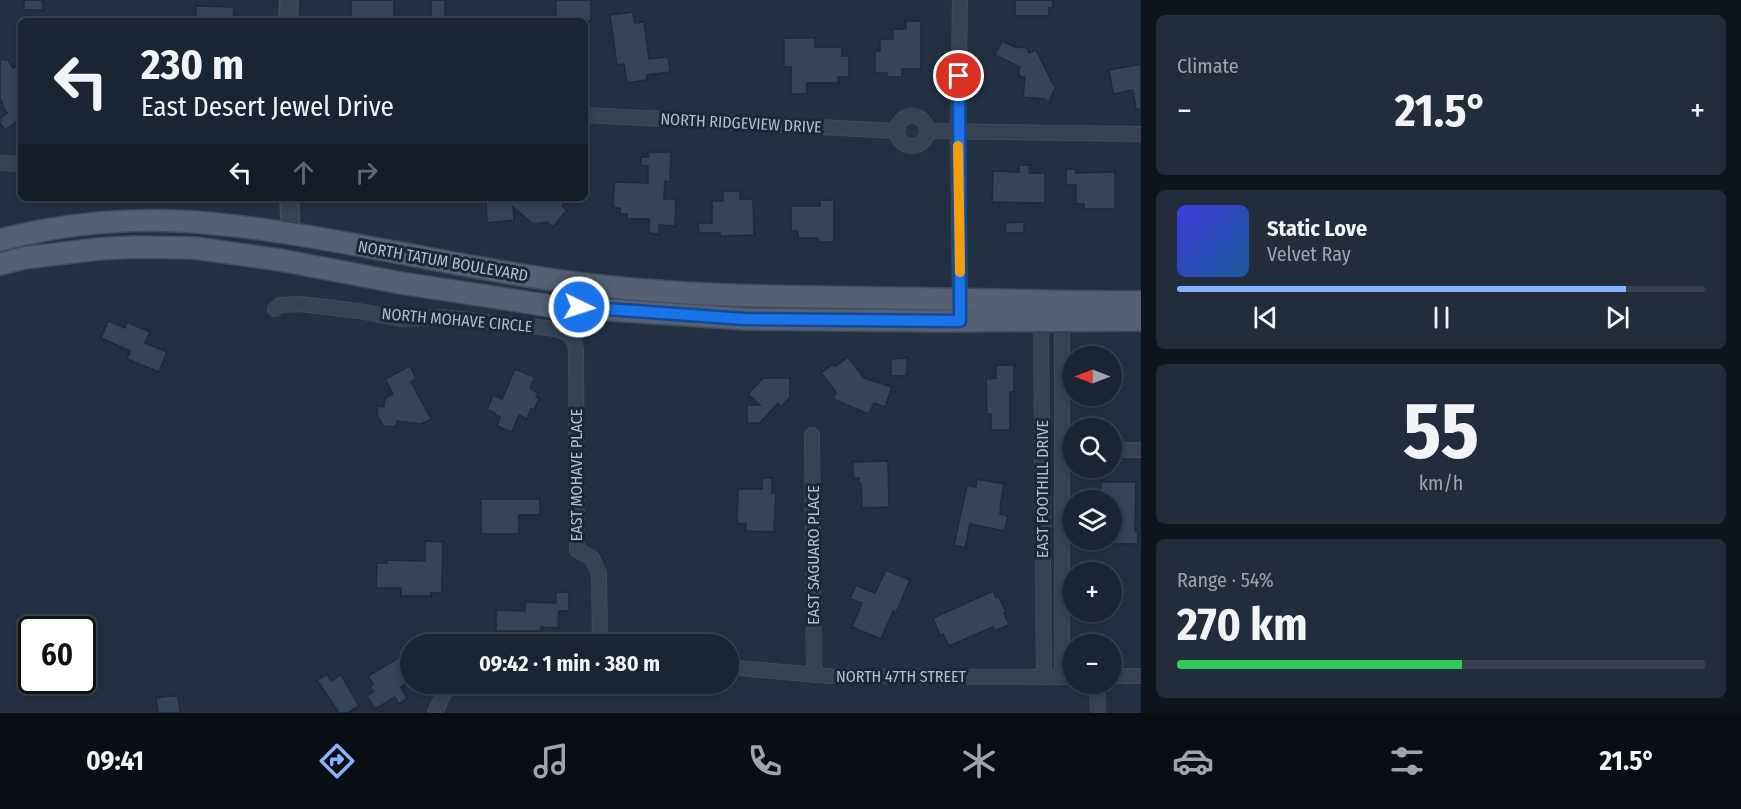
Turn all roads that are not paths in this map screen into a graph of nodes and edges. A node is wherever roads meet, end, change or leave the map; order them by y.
1 (288, 0) edge
2 (960, 0) edge
3 (288, 18) edge
4 (588, 115) edge
5 (897, 131) junction
6 (927, 131) junction
7 (958, 132) junction
8 (1141, 135) edge
9 (0, 163) edge
10 (18, 164) edge
11 (289, 201) edge
12 (291, 234) junction
13 (0, 240) edge
14 (0, 264) edge
15 (960, 300) junction
16 (1141, 302) edge
17 (528, 303) junction
18 (275, 309) dead end
19 (1052, 311) junction
20 (1141, 320) edge
21 (960, 321) junction
22 (569, 334) joint
23 (1064, 418) edge
24 (812, 435) dead end
25 (1042, 449) junction
26 (1062, 449) edge
27 (1122, 450) edge
28 (1141, 450) edge
29 (1067, 478) edge
30 (600, 634) edge
31 (1067, 634) edge
32 (739, 668) edge
33 (814, 675) junction
34 (1122, 676) edge
35 (1141, 676) edge
36 (1044, 677) junction
37 (1062, 677) edge
38 (444, 694) edge
39 (1097, 694) edge
40 (435, 713) edge
41 (1098, 713) edge

1 - 3 street
2 - 7 street
4 - 5 street, NORTH RIDGEVIEW DRIVE
5 - 6 street, NORTH RIDGEVIEW DRIVE
5 - 6 street
6 - 7 street
7 - 8 street
7 - 15 street
9 - 10 street
11 - 12 street
12 - 13 main road, NORTH TATUM BOULEVARD
12 - 15 main road, NORTH TATUM BOULEVARD
12 - 17 main road
14 - 17 main road, NORTH TATUM BOULEVARD
15 - 19 main road, NORTH TATUM BOULEVARD
15 - 21 street
16 - 19 main road, NORTH TATUM BOULEVARD
17 - 21 main road, NORTH TATUM BOULEVARD
18 - 22 street, NORTH MOHAVE CIRCLE
19 - 20 main road, NORTH TATUM BOULEVARD
19 - 21 main road, NORTH TATUM BOULEVARD
19 - 23 street, EAST FOOTHILL DRIVE
19 - 25 street, EAST FOOTHILL DRIVE
22 - 30 street, EAST MOHAVE PLACE
24 - 33 street, EAST SAGUARO PLACE
25 - 26 street
25 - 36 street, EAST FOOTHILL DRIVE
27 - 28 street
29 - 31 street, EAST FOOTHILL DRIVE
32 - 33 street, NORTH 47TH STREET
33 - 36 street, NORTH 47TH STREET
34 - 35 street
36 - 37 street, NORTH 47TH STREET
38 - 40 street
39 - 41 street

